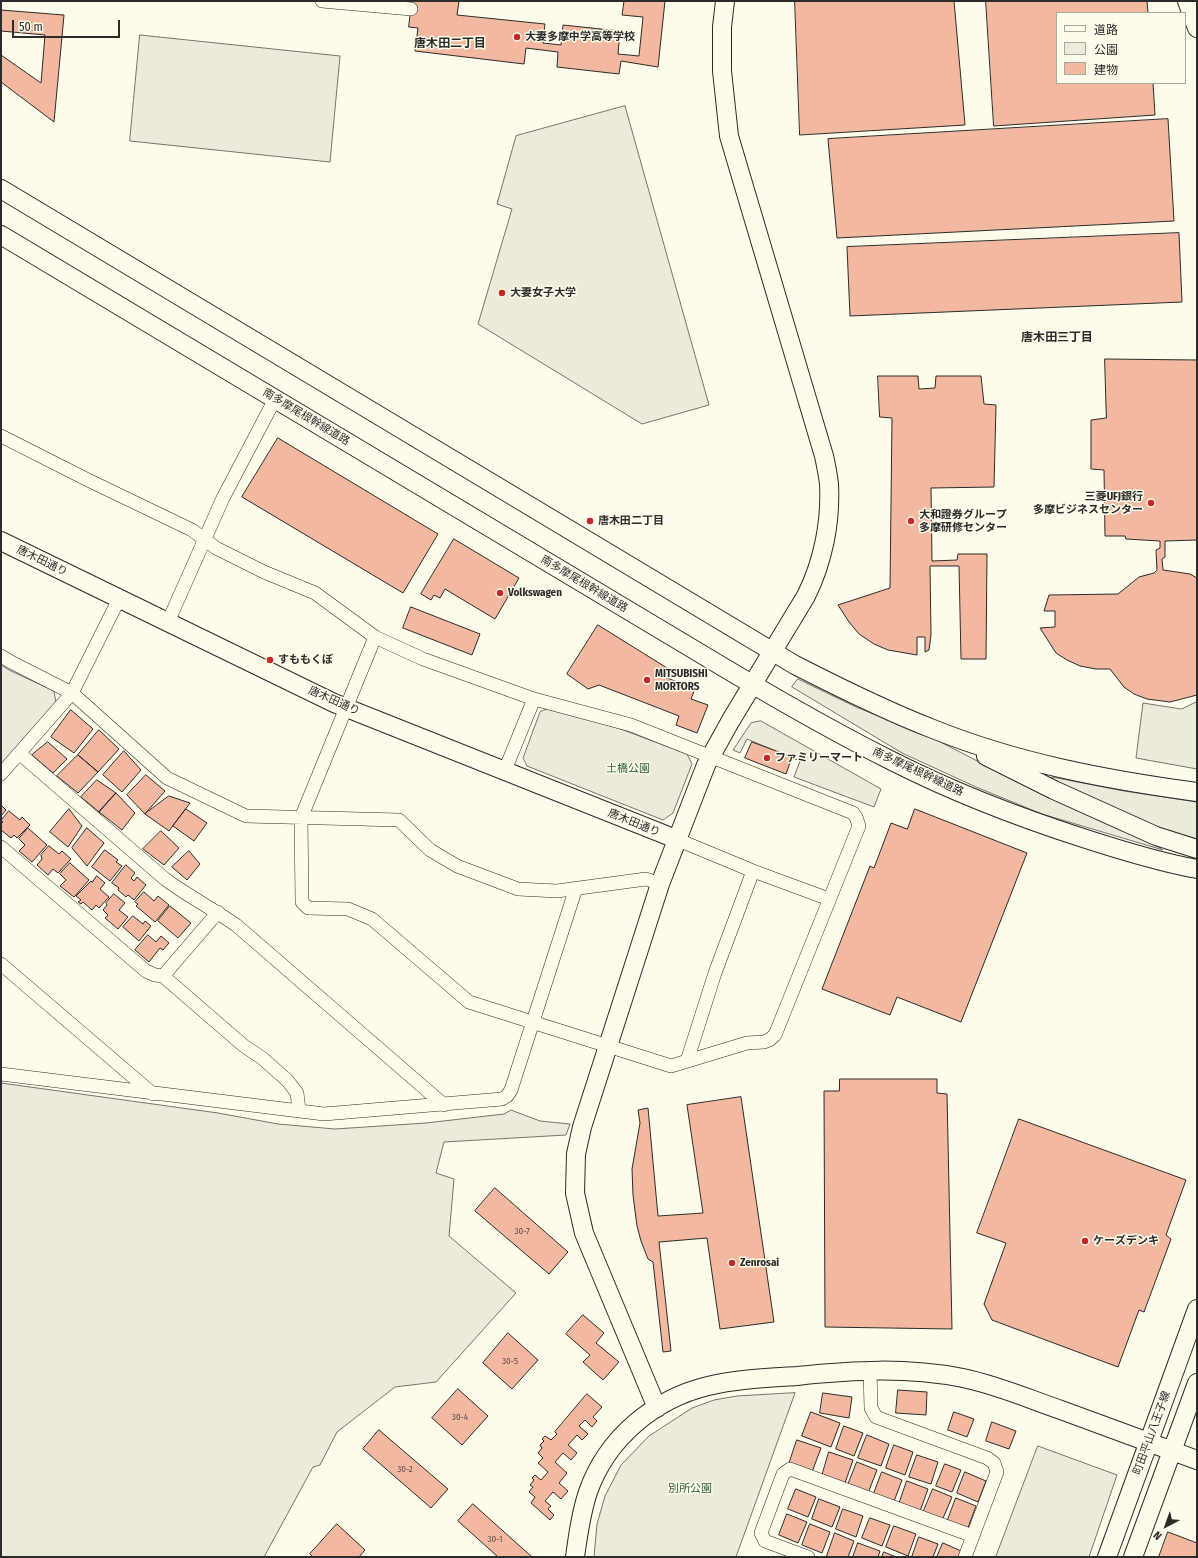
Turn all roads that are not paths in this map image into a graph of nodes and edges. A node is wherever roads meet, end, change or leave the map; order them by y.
1 (322, 1) edge
2 (725, 1) edge
3 (1188, 1) edge
4 (411, 9) dead end
5 (1197, 28) edge
6 (1, 189) edge
7 (1, 235) edge
8 (276, 399) junction
9 (1, 436) edge
10 (205, 539) junction
11 (1, 541) edge
12 (119, 599) junction
13 (168, 622) junction
14 (375, 637) junction
15 (772, 653) junction
16 (1, 656) edge
17 (753, 685) junction
18 (72, 693) junction
19 (534, 699) junction
20 (347, 708) junction
21 (934, 730) junction
22 (19, 753) junction
23 (710, 757) junction
24 (505, 770) junction
25 (1, 774) edge
26 (1197, 792) edge
27 (301, 818) junction
28 (676, 839) junction
29 (1, 846) edge
30 (1197, 848) edge
31 (1197, 869) edge
32 (753, 871) junction
33 (660, 884) junction
34 (576, 888) junction
35 (829, 899) junction
36 (218, 912) junction
37 (1, 964) edge
38 (163, 976) junction
39 (534, 1022) junction
40 (608, 1046) junction
41 (687, 1061) junction
42 (1, 1074) edge
43 (153, 1094) junction
44 (444, 1105) junction
45 (299, 1110) junction
46 (1197, 1309) edge
47 (870, 1370) junction
48 (1197, 1383) edge
49 (657, 1408) junction
50 (1148, 1442) junction
51 (1172, 1451) junction
52 (1197, 1460) edge
53 (973, 1536) junction
54 (575, 1557) edge
55 (808, 1557) edge
56 (965, 1557) edge
57 (1107, 1557) edge
58 (1133, 1557) edge

1 - 4 street
2 - 15 main road
3 - 5 main road
6 - 15 main road
7 - 8 main road, 南多摩尾根幹線道路
8 - 10 street
8 - 17 main road, 南多摩尾根幹線道路
9 - 10 street
10 - 13 street
10 - 14 street
11 - 12 main road, 唐木田通り
12 - 13 main road, 唐木田通り
12 - 18 street
13 - 20 main road, 唐木田通り
14 - 19 street
14 - 20 street
15 - 17 main road
15 - 21 main road
16 - 18 street
17 - 23 main road
17 - 31 main road, 南多摩尾根幹線道路
18 - 22 street
18 - 27 street
19 - 23 street
19 - 24 street
20 - 24 main road, 唐木田通り
20 - 27 street
21 - 26 main road
21 - 30 main road
22 - 25 street
22 - 36 street
23 - 28 main road
23 - 35 street
24 - 28 main road, 唐木田通り
27 - 34 street
27 - 39 street
28 - 32 street
28 - 33 main road
29 - 38 street
32 - 35 street
32 - 41 street
33 - 34 street
33 - 40 main road
34 - 39 street
35 - 41 street
36 - 38 street
36 - 44 street
37 - 43 street
38 - 45 street
39 - 40 street
39 - 44 street
40 - 41 street
40 - 49 main road
42 - 43 street
43 - 45 street
44 - 45 street
46 - 50 main road, 町田平山八王子線
47 - 49 main road
47 - 50 main road
47 - 53 street
48 - 51 main road
49 - 54 main road
50 - 51 main road
50 - 57 main road, 町田平山八王子線
51 - 52 main road
51 - 58 main road
53 - 55 street
53 - 56 street

